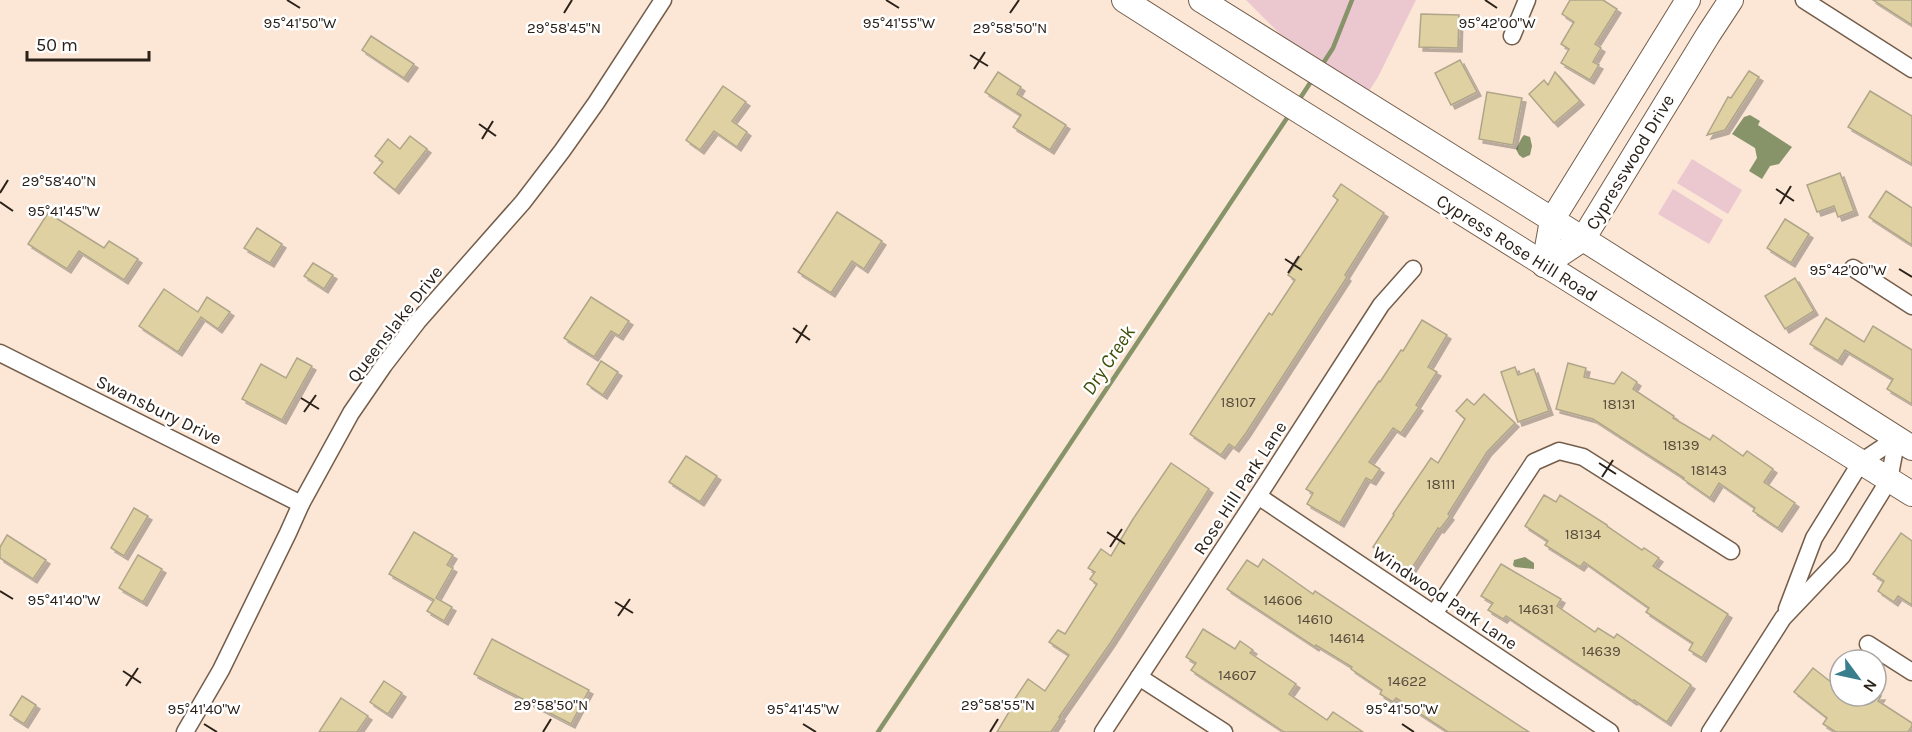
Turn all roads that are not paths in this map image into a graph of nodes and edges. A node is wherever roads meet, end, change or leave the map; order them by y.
1 (663, 0) edge
2 (1124, 0) edge
3 (1201, 0) edge
4 (1527, 0) edge
5 (1688, 0) edge
6 (1731, 0) edge
7 (1804, 0) edge
8 (1512, 36) dead end
9 (1912, 69) edge
10 (1552, 220) junction
11 (1583, 239) junction
12 (1544, 265) junction
13 (1853, 268) dead end
14 (1413, 269) dead end
15 (1912, 306) edge
16 (0, 353) edge
17 (1904, 443) edge
18 (1861, 462) junction
19 (1890, 480) junction
20 (1912, 494) edge
21 (1258, 496) junction
22 (301, 504) junction
23 (1731, 551) dead end
24 (1434, 614) junction
25 (1784, 618) junction
26 (1868, 644) dead end
27 (1912, 672) edge
28 (1139, 677) junction
29 (185, 732) edge
30 (1103, 732) edge
31 (1224, 732) edge
32 (1610, 732) edge
33 (1710, 732) edge

1 - 22 street, Queenslake Drive
2 - 12 main road, Cypress Rose Hill Road
3 - 10 main road
4 - 8 street
5 - 10 main road, Cypresswood Drive
6 - 11 main road, Cypresswood Drive
7 - 9 street
10 - 11 main road
10 - 12 main road, Cypresswood Drive
11 - 12 main road, Cypresswood Drive
11 - 17 main road
12 - 18 main road, Cypress Rose Hill Road
13 - 15 street
14 - 21 street, Rose Hill Park Lane
16 - 22 street, Swansbury Drive
17 - 18 street
17 - 19 street
18 - 19 main road, Cypress Rose Hill Road
18 - 25 street
19 - 20 main road, Cypress Rose Hill Road
19 - 25 street
21 - 24 street, Windwood Park Lane
21 - 28 street, Rose Hill Park Lane
22 - 29 street, Queenslake Drive
23 - 24 street
24 - 32 street, Windwood Park Lane
25 - 33 street
26 - 27 street
28 - 30 street, Rose Hill Park Lane
28 - 31 street

